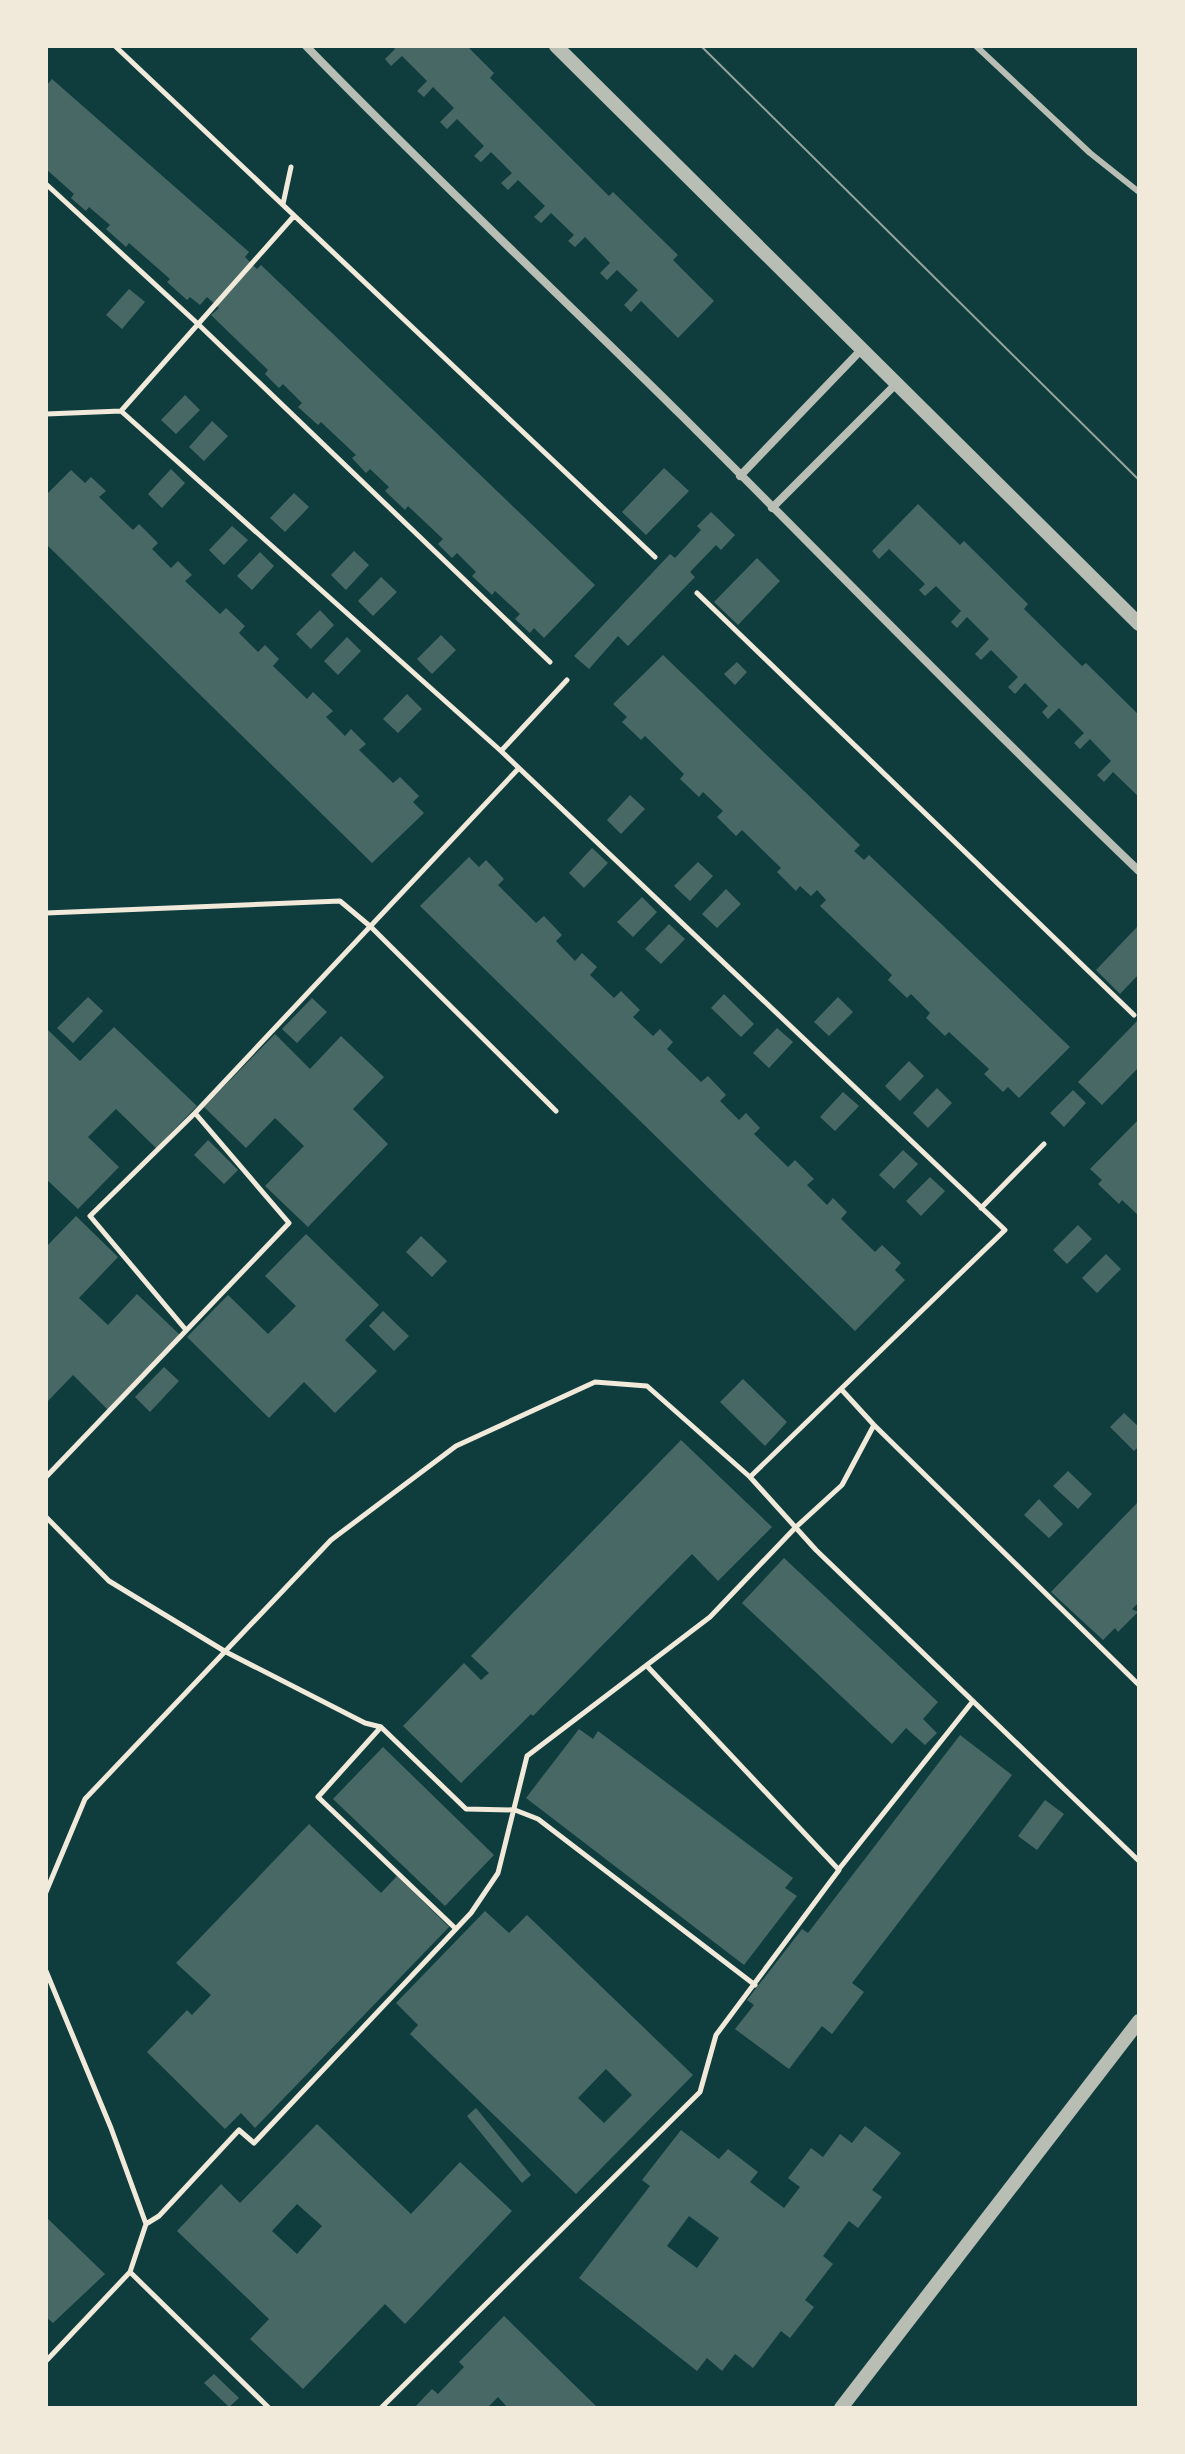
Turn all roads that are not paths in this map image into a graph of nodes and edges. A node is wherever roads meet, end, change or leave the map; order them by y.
1 (306, 46) edge
2 (556, 46) edge
3 (976, 46) edge
4 (1139, 192) edge
5 (862, 348) junction
6 (897, 383) junction
7 (740, 476) junction
8 (772, 508) junction
9 (1139, 624) edge
10 (1139, 871) edge
11 (1139, 2021) edge
12 (841, 2408) edge

1 - 7 street
2 - 5 street
3 - 4 lane
5 - 6 street
5 - 7 street
6 - 8 street
6 - 9 street
7 - 8 street
8 - 10 street
11 - 12 street

